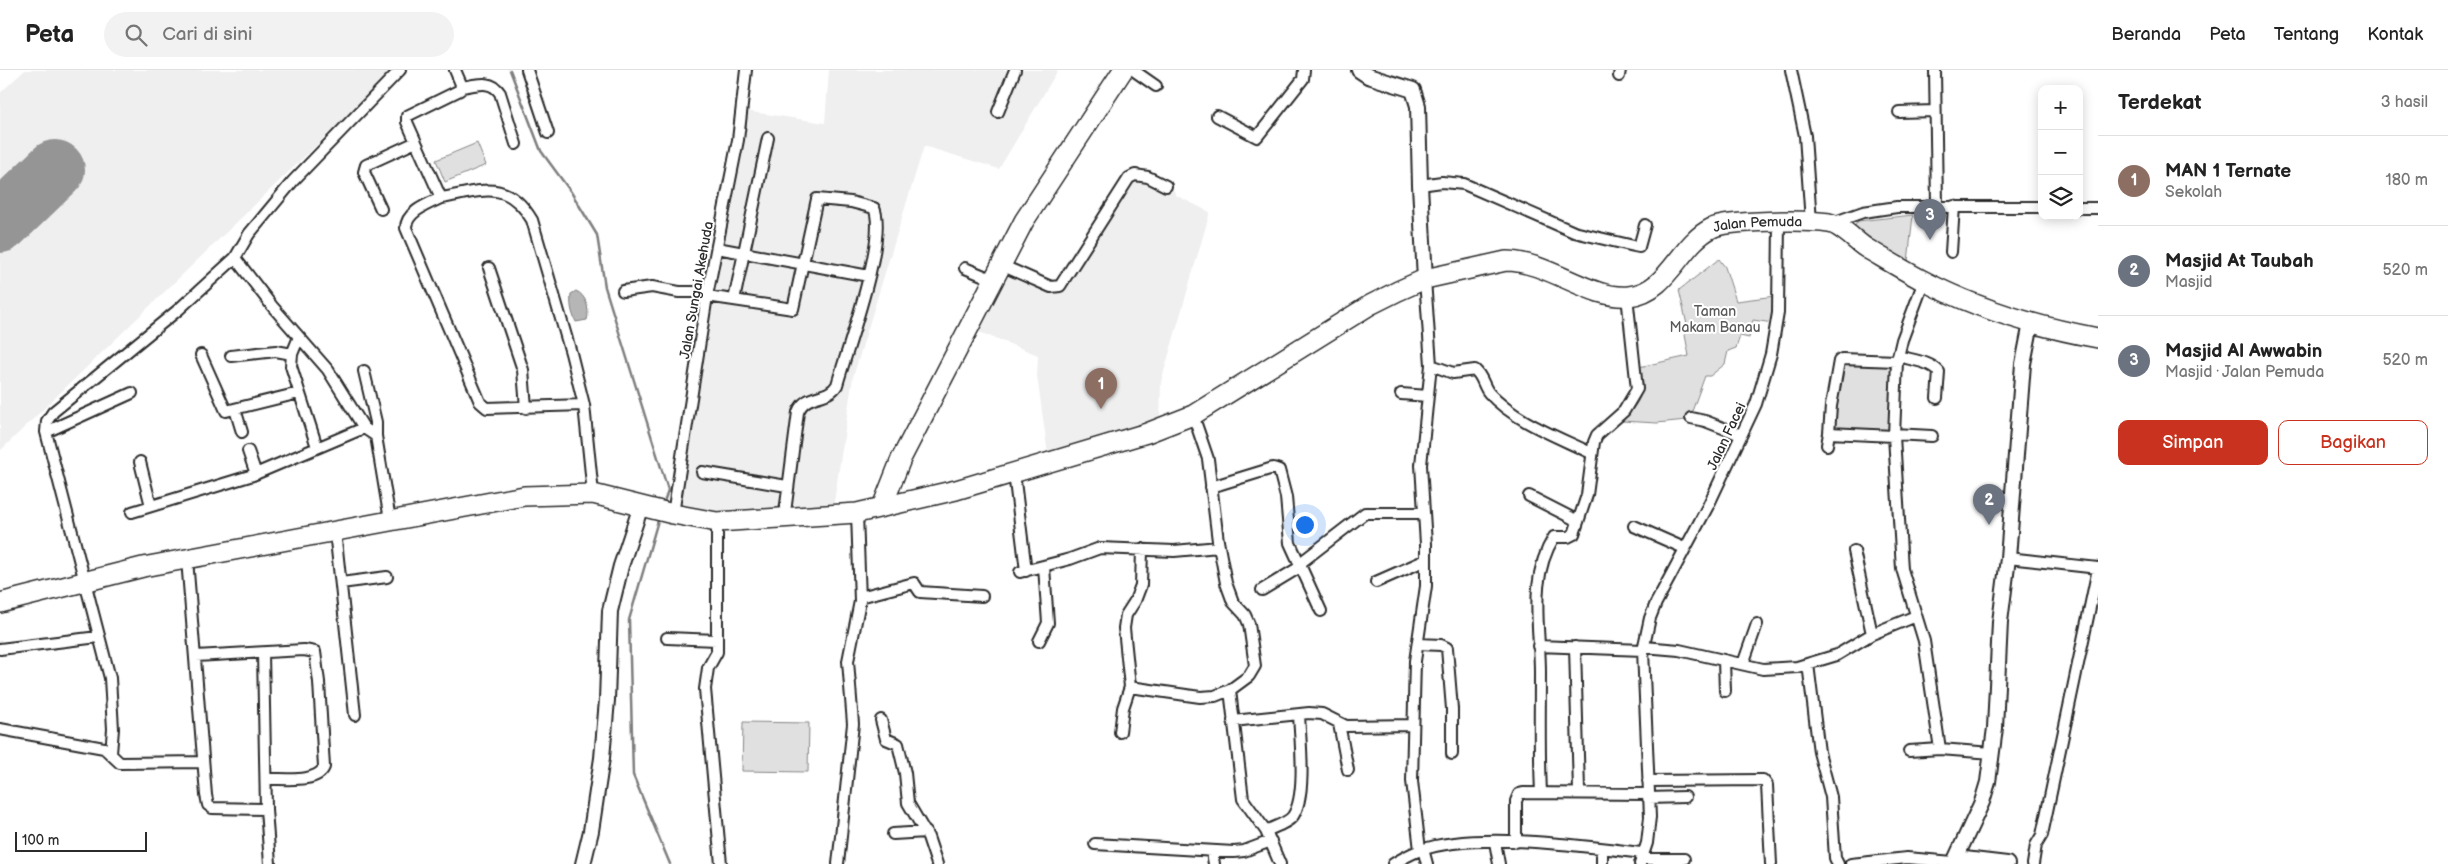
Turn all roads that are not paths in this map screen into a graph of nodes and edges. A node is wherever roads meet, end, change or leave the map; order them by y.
1 (400, 70) edge
2 (455, 70) edge
3 (527, 70) edge
4 (746, 70) edge
5 (1015, 70) edge
6 (1123, 70) edge
7 (1133, 70) edge
8 (1304, 70) edge
9 (1359, 70) edge
10 (1791, 70) edge
11 (1935, 70) edge
12 (1156, 86) dead end
13 (462, 87) junction
14 (1935, 111) junction
15 (998, 112) dead end
16 (1899, 112) dead end
17 (1217, 116) dead end
18 (548, 133) dead end
19 (768, 138) dead end
20 (416, 142) junction
21 (516, 144) dead end
22 (1420, 185) junction
23 (1166, 186) dead end
24 (441, 198) junction
25 (1936, 206) junction
26 (1954, 206) junction
27 (2038, 207) edge
28 (381, 208) dead end
29 (2083, 208) edge
30 (2098, 208) edge
31 (1779, 221) junction
32 (1811, 222) junction
33 (1831, 223) junction
34 (1645, 225) dead end
35 (717, 248) junction
36 (1951, 252) dead end
37 (744, 253) junction
38 (234, 258) junction
39 (803, 263) junction
40 (489, 268) dead end
41 (965, 268) dead end
42 (998, 273) junction
43 (869, 276) junction
44 (1424, 279) junction
45 (1924, 281) junction
46 (623, 292) dead end
47 (707, 296) junction
48 (1627, 296) junction
49 (734, 300) junction
50 (2030, 323) junction
51 (299, 337) junction
52 (2098, 338) edge
53 (292, 354) junction
54 (201, 355) dead end
55 (231, 356) dead end
56 (1897, 359) junction
57 (1431, 365) junction
58 (364, 371) dead end
59 (132, 393) dead end
60 (299, 393) junction
61 (1401, 394) dead end
62 (1428, 396) junction
63 (1937, 398) dead end
64 (584, 405) junction
65 (526, 408) junction
66 (235, 409) junction
67 (1193, 415) junction
68 (1691, 418) dead end
69 (364, 428) junction
70 (46, 432) junction
71 (242, 432) dead end
72 (1829, 432) junction
73 (1742, 435) junction
74 (1894, 435) junction
75 (376, 436) junction
76 (1932, 436) dead end
77 (1827, 445) dead end
78 (317, 447) junction
79 (248, 451) dead end
80 (1592, 453) junction
81 (140, 462) dead end
82 (702, 472) dead end
83 (1014, 473) junction
84 (256, 474) junction
85 (787, 486) junction
86 (1211, 488) junction
87 (593, 494) junction
88 (1529, 496) dead end
89 (151, 506) junction
90 (643, 506) junction
91 (882, 507) junction
92 (132, 512) dead end
93 (857, 513) junction
94 (1424, 513) junction
95 (671, 514) junction
96 (390, 520) junction
97 (784, 520) junction
98 (1578, 521) junction
99 (717, 522) junction
100 (1634, 526) dead end
101 (336, 531) junction
102 (1219, 547) junction
103 (1684, 548) junction
104 (1142, 549) junction
105 (1854, 551) dead end
106 (2008, 558) junction
107 (187, 559) junction
108 (1426, 560) junction
109 (1299, 566) junction
110 (1044, 567) junction
111 (2097, 574) edge
112 (387, 577) dead end
113 (86, 580) junction
114 (1376, 582) dead end
115 (341, 583) junction
116 (1262, 590) dead end
117 (982, 596) dead end
118 (860, 597) junction
119 (0, 603) edge
120 (1321, 611) dead end
121 (1916, 616) junction
122 (1757, 624) dead end
123 (1872, 634) junction
124 (98, 637) junction
125 (667, 638) dead end
126 (717, 640) junction
127 (1039, 640) dead end
128 (1418, 644) junction
129 (1538, 646) junction
130 (1575, 647) junction
131 (1644, 648) junction
132 (0, 649) edge
133 (263, 654) junction
134 (196, 656) junction
135 (1724, 660) junction
136 (1743, 664) junction
137 (1808, 664) junction
138 (1130, 687) junction
139 (1230, 690) junction
140 (1725, 691) dead end
141 (1299, 714) junction
142 (355, 715) dead end
143 (881, 720) dead end
144 (1234, 721) junction
145 (1339, 724) junction
146 (1413, 725) junction
147 (0, 729) edge
148 (1120, 732) dead end
149 (1940, 749) junction
150 (1909, 752) dead end
151 (1992, 752) junction
152 (110, 753) junction
153 (1452, 754) dead end
154 (203, 762) junction
155 (1348, 770) dead end
156 (266, 779) junction
157 (1648, 781) junction
158 (1579, 791) junction
159 (1541, 792) junction
160 (1648, 796) junction
161 (1685, 797) dead end
162 (266, 809) junction
163 (1266, 831) junction
164 (926, 832) junction
165 (893, 834) dead end
166 (1271, 841) junction
167 (1495, 842) junction
168 (1516, 842) junction
169 (1095, 844) dead end
170 (1421, 850) junction
171 (1602, 850) junction
172 (1212, 852) junction
173 (1641, 859) edge
174 (1684, 859) dead end
175 (1954, 862) edge
176 (1875, 863) edge
177 (270, 864) edge
178 (583, 864) edge
179 (721, 864) edge
180 (838, 864) edge
181 (931, 864) edge
182 (937, 864) edge
183 (1214, 864) edge
184 (1280, 864) edge
185 (1394, 864) edge
186 (1427, 864) edge
187 (1499, 864) edge
188 (1602, 864) edge
189 (1771, 864) edge
190 (1838, 864) edge
191 (1850, 864) edge
192 (2007, 864) edge
193 (2033, 864) edge

1 - 38 street
2 - 13 street
3 - 18 street
4 - 35 street, Jalan Sungai Akehuda
5 - 15 street
6 - 42 highway
7 - 12 street
8 - 17 street
9 - 22 street
10 - 32 street
11 - 14 street
13 - 20 street
13 - 21 street
14 - 16 street
14 - 25 street
19 - 37 street
20 - 24 street
20 - 28 street
22 - 34 street
22 - 44 street
23 - 42 street
24 - 64 street
24 - 65 street
25 - 26 street
25 - 33 street
26 - 27 street
26 - 36 street
29 - 30 street
31 - 32 highway, Jalan Pemuda
31 - 48 highway, Jalan Pemuda
31 - 73 street, Jalan Facei
32 - 33 highway, Jalan Pemuda
33 - 45 highway
35 - 37 street
35 - 47 street, Jalan Sungai Akehuda
37 - 39 street
37 - 49 street
38 - 51 street
38 - 70 street
39 - 43 street
39 - 43 street
39 - 49 street
40 - 65 street
41 - 42 street
42 - 91 highway
43 - 85 street
44 - 48 highway
44 - 57 street
44 - 67 highway
45 - 50 highway
45 - 56 street
46 - 47 street
47 - 49 street
47 - 95 street, Jalan Sungai Akehuda
48 - 80 street
50 - 52 highway
50 - 106 street
51 - 53 street
51 - 69 street
53 - 55 street
53 - 60 street
54 - 66 street
56 - 63 street
56 - 72 street
56 - 74 street
57 - 62 street
57 - 80 street
58 - 75 street
59 - 70 street
60 - 66 street
60 - 78 street
61 - 62 street
62 - 94 street
64 - 65 street
64 - 87 street
66 - 71 street
67 - 83 highway
67 - 86 street
68 - 73 street
69 - 75 street
69 - 78 street
70 - 113 street
72 - 74 street
72 - 77 street
73 - 103 street, Jalan Facei
74 - 76 street
74 - 121 street
75 - 96 street
78 - 84 street
79 - 84 street
80 - 98 street
81 - 89 street
82 - 85 street
83 - 91 highway
83 - 110 street
84 - 89 street
85 - 97 street
86 - 102 street
86 - 109 street
87 - 90 highway
87 - 96 highway
88 - 98 street
89 - 92 street
90 - 95 highway
90 - 178 street
91 - 93 highway
93 - 97 highway
93 - 118 street
94 - 108 street
94 - 109 street
95 - 99 highway
96 - 101 highway
97 - 99 highway
98 - 129 street
99 - 126 street
100 - 103 street
101 - 107 highway
101 - 115 street
102 - 104 street
102 - 139 street
103 - 131 street, Jalan Facei
104 - 110 street
104 - 138 street
105 - 123 street
106 - 111 street
106 - 151 street
107 - 113 highway
107 - 134 street
108 - 114 street
108 - 128 street
109 - 116 street
109 - 120 street
110 - 127 street
111 - 193 street
112 - 115 street
113 - 119 highway
113 - 124 street
115 - 142 street
117 - 118 street
118 - 180 street
121 - 123 street
121 - 149 street
122 - 136 street
123 - 137 street
124 - 132 street
124 - 152 street
125 - 126 street
126 - 179 street
128 - 146 street
128 - 153 street
129 - 130 street
129 - 159 street
130 - 131 street
130 - 158 street
131 - 135 street
131 - 157 street, Jalan Facei
133 - 134 street
133 - 156 street
133 - 156 street
134 - 154 street
135 - 136 street
135 - 140 street
136 - 137 street
137 - 190 street
138 - 139 street
138 - 148 street
139 - 144 street
141 - 144 street
141 - 145 street
141 - 163 street
143 - 164 street
144 - 163 street
145 - 146 street
145 - 155 street
146 - 170 street
147 - 152 street
149 - 150 street
149 - 151 street
151 - 175 street
152 - 154 street
154 - 162 street
156 - 162 street
157 - 160 street, Jalan Facei
157 - 189 street
158 - 159 street
158 - 160 street
159 - 168 street
160 - 161 street
160 - 173 street, Jalan Facei
162 - 177 street
163 - 166 street
164 - 165 street
164 - 182 street
166 - 172 street
166 - 184 street
167 - 168 street
167 - 170 street
167 - 187 street
168 - 171 street
169 - 172 street
170 - 185 street
170 - 186 street
171 - 173 street
171 - 188 street
172 - 183 street
173 - 174 street
175 - 176 street
175 - 192 street
176 - 191 street
181 - 182 street

